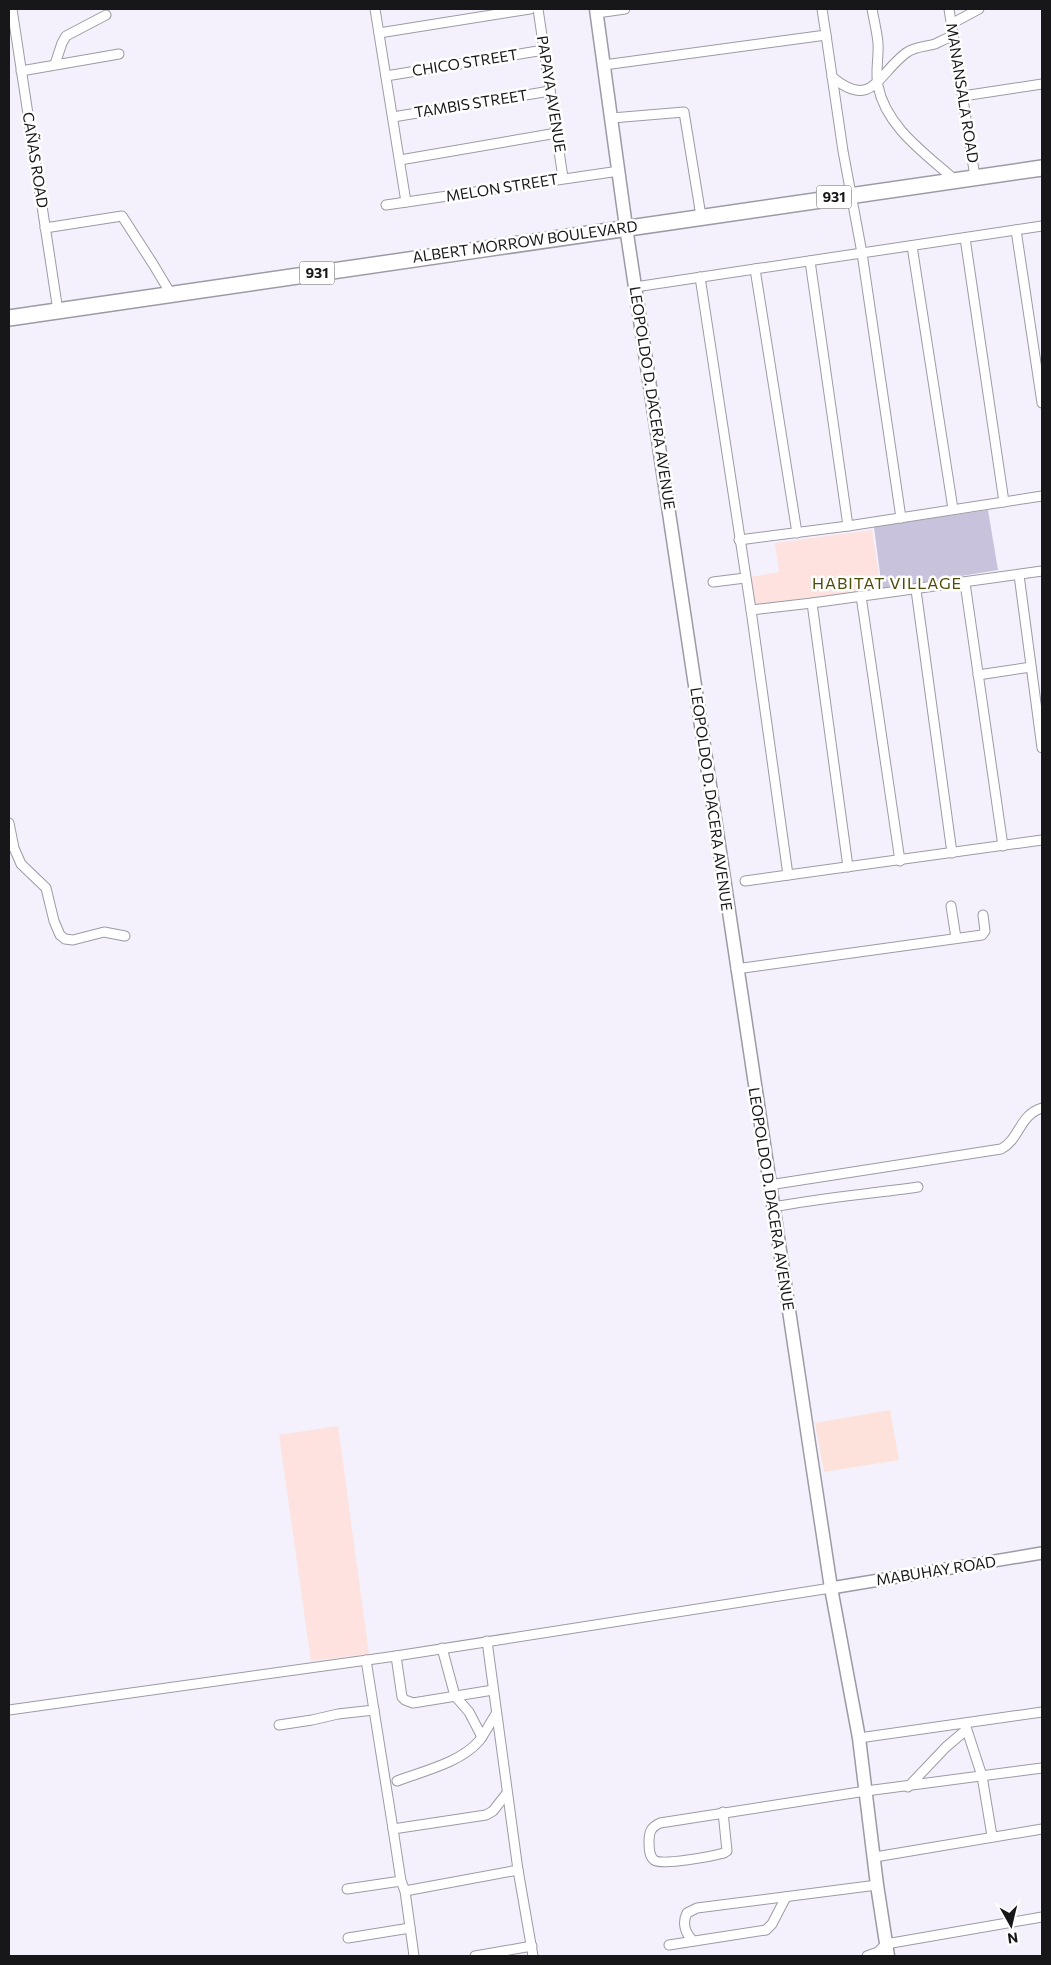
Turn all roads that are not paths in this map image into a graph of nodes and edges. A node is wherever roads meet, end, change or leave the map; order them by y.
1 (12, 9) edge
2 (375, 9) edge
3 (530, 9) edge
4 (538, 9) edge
5 (625, 9) edge
6 (822, 9) edge
7 (872, 9) edge
8 (949, 9) edge
9 (979, 9) edge
10 (596, 11) edge
11 (106, 15) dead end
12 (951, 24) junction
13 (379, 33) junction
14 (826, 35) junction
15 (953, 36) junction
16 (544, 50) junction
17 (119, 54) dead end
18 (55, 64) junction
19 (604, 65) junction
20 (21, 71) junction
21 (386, 76) junction
22 (832, 77) junction
23 (878, 84) junction
24 (1042, 84) edge
25 (550, 91) junction
26 (963, 96) junction
27 (393, 117) junction
28 (612, 118) junction
29 (556, 133) junction
30 (400, 160) junction
31 (1042, 168) edge
32 (619, 171) junction
33 (975, 177) junction
34 (564, 178) junction
35 (956, 180) junction
36 (852, 195) junction
37 (406, 202) junction
38 (386, 205) dead end
39 (701, 216) junction
40 (1042, 226) edge
41 (626, 227) junction
42 (46, 228) junction
43 (1016, 230) junction
44 (965, 238) junction
45 (912, 246) junction
46 (862, 253) junction
47 (810, 261) junction
48 (755, 269) junction
49 (700, 277) junction
50 (635, 287) junction
51 (171, 294) junction
52 (58, 311) junction
53 (9, 318) edge
54 (1042, 403) edge
55 (1042, 496) edge
56 (1004, 502) junction
57 (953, 509) junction
58 (901, 518) junction
59 (848, 526) junction
60 (797, 533) junction
61 (740, 540) junction
62 (1042, 571) edge
63 (1019, 575) junction
64 (745, 578) junction
65 (713, 582) dead end
66 (965, 583) junction
67 (916, 590) junction
68 (861, 596) junction
69 (812, 603) junction
70 (751, 610) junction
71 (1031, 667) junction
72 (978, 675) junction
73 (1042, 748) edge
74 (9, 823) edge
75 (1042, 840) edge
76 (1003, 846) junction
77 (952, 854) junction
78 (900, 861) junction
79 (848, 866) junction
80 (788, 875) junction
81 (745, 881) dead end
82 (951, 906) dead end
83 (983, 915) dead end
84 (125, 936) dead end
85 (956, 938) junction
86 (736, 969) junction
87 (1042, 1108) edge
88 (769, 1185) junction
89 (918, 1187) dead end
90 (773, 1207) junction
91 (1042, 1553) edge
92 (831, 1588) junction
93 (487, 1641) junction
94 (442, 1648) junction
95 (396, 1656) junction
96 (366, 1660) junction
97 (492, 1690) junction
98 (455, 1696) junction
99 (9, 1710) edge
100 (374, 1710) junction
101 (1042, 1712) edge
102 (496, 1714) junction
103 (280, 1725) dead end
104 (965, 1727) junction
105 (482, 1737) junction
106 (859, 1738) junction
107 (1042, 1768) edge
108 (982, 1776) junction
109 (397, 1781) dead end
110 (908, 1787) junction
111 (866, 1791) junction
112 (506, 1793) junction
113 (723, 1812) junction
114 (393, 1829) junction
115 (1042, 1829) edge
116 (992, 1836) junction
117 (875, 1857) junction
118 (518, 1870) junction
119 (401, 1881) junction
120 (877, 1885) junction
121 (347, 1889) dead end
122 (405, 1891) junction
123 (786, 1897) junction
124 (1042, 1918) edge
125 (410, 1928) junction
126 (348, 1938) dead end
127 (693, 1941) junction
128 (669, 1945) dead end
129 (532, 1946) junction
130 (887, 1950) edge
131 (414, 1956) edge
132 (475, 1956) edge
133 (534, 1956) edge
134 (867, 1956) edge

1 - 20 street, CAÑAS ROAD
2 - 13 street
3 - 13 street
4 - 16 street, PAPAYA AVENUE
5 - 10 street
6 - 14 street
7 - 23 street
8 - 12 street, MANANSALA ROAD
9 - 12 street
10 - 19 main road, LEOPOLDO D. DACERA AVENUE
11 - 18 street
12 - 15 street, MANANSALA ROAD
13 - 21 street
14 - 19 street
14 - 22 street
15 - 23 street
15 - 26 street, MANANSALA ROAD
16 - 21 street, CHICO STREET
16 - 25 street, PAPAYA AVENUE
17 - 18 street
18 - 20 street
19 - 28 main road, LEOPOLDO D. DACERA AVENUE
20 - 42 street, CAÑAS ROAD
21 - 27 street
22 - 23 street
22 - 36 street
23 - 35 street
24 - 26 street
25 - 27 street, TAMBIS STREET
25 - 29 street, PAPAYA AVENUE
26 - 33 street, MANANSALA ROAD
27 - 30 street
28 - 32 main road, LEOPOLDO D. DACERA AVENUE
28 - 39 street
29 - 30 street
29 - 34 street, PAPAYA AVENUE
30 - 37 street
31 - 33 highway, ALBERT MORROW BOULEVARD / 931
32 - 34 street, MELON STREET
32 - 41 main road, LEOPOLDO D. DACERA AVENUE
33 - 35 highway, ALBERT MORROW BOULEVARD / 931
34 - 37 street, MELON STREET
35 - 36 highway, ALBERT MORROW BOULEVARD / 931
36 - 39 highway, ALBERT MORROW BOULEVARD / 931
36 - 46 street
37 - 38 street, MELON STREET
39 - 41 highway, ALBERT MORROW BOULEVARD / 931
40 - 43 street
41 - 50 main road, LEOPOLDO D. DACERA AVENUE
41 - 51 highway, ALBERT MORROW BOULEVARD / 931
42 - 51 street
42 - 52 street, CAÑAS ROAD
43 - 44 street
43 - 54 street
44 - 45 street
44 - 56 street
45 - 46 street
45 - 57 street
46 - 47 street
46 - 58 street
47 - 48 street
47 - 59 street
48 - 49 street
48 - 60 street
49 - 50 street
49 - 61 street
50 - 86 main road, LEOPOLDO D. DACERA AVENUE
51 - 52 highway, ALBERT MORROW BOULEVARD / 931
52 - 53 highway, ALBERT MORROW BOULEVARD / 931
55 - 56 street
56 - 57 street
57 - 58 street
58 - 59 street
59 - 60 street
60 - 61 street
61 - 64 street
62 - 63 street
63 - 66 street
63 - 71 street
64 - 65 street
64 - 70 street
66 - 67 street
66 - 72 street
67 - 68 street
67 - 77 street
68 - 69 street
68 - 78 street
69 - 70 street
69 - 79 street
70 - 80 street
71 - 72 street
71 - 73 street
72 - 76 street
74 - 84 street
75 - 76 street
76 - 77 street
77 - 78 street
78 - 79 street
79 - 80 street
80 - 81 street
82 - 85 street
83 - 85 street
85 - 86 street
86 - 88 main road, LEOPOLDO D. DACERA AVENUE
87 - 88 street
88 - 90 main road, LEOPOLDO D. DACERA AVENUE
89 - 90 street
90 - 92 main road, LEOPOLDO D. DACERA AVENUE
91 - 92 street, MABUHAY ROAD
92 - 93 street
92 - 106 main road, LEOPOLDO D. DACERA AVENUE
93 - 94 street
93 - 97 street
94 - 95 street
94 - 98 street
95 - 96 street
95 - 98 street
96 - 99 street
96 - 100 street
97 - 98 street
97 - 102 street
98 - 105 street
100 - 103 street
100 - 114 street
101 - 104 street
102 - 105 street
102 - 112 street
104 - 106 street
104 - 108 street
104 - 110 street
105 - 109 street
106 - 111 main road, LEOPOLDO D. DACERA AVENUE
107 - 108 street
108 - 110 street
108 - 116 street
110 - 111 street
111 - 113 street
111 - 117 main road, LEOPOLDO D. DACERA AVENUE
112 - 114 street
112 - 118 street
113 - 113 street
114 - 119 street
115 - 116 street
116 - 117 street
117 - 120 main road, LEOPOLDO D. DACERA AVENUE
118 - 122 street
118 - 129 street
119 - 121 street
119 - 122 street
120 - 123 street
120 - 130 main road, LEOPOLDO D. DACERA AVENUE
122 - 125 street
123 - 127 street
123 - 127 street
124 - 130 street
125 - 126 street
125 - 131 street
127 - 128 street
129 - 132 street
129 - 133 street
130 - 134 street

